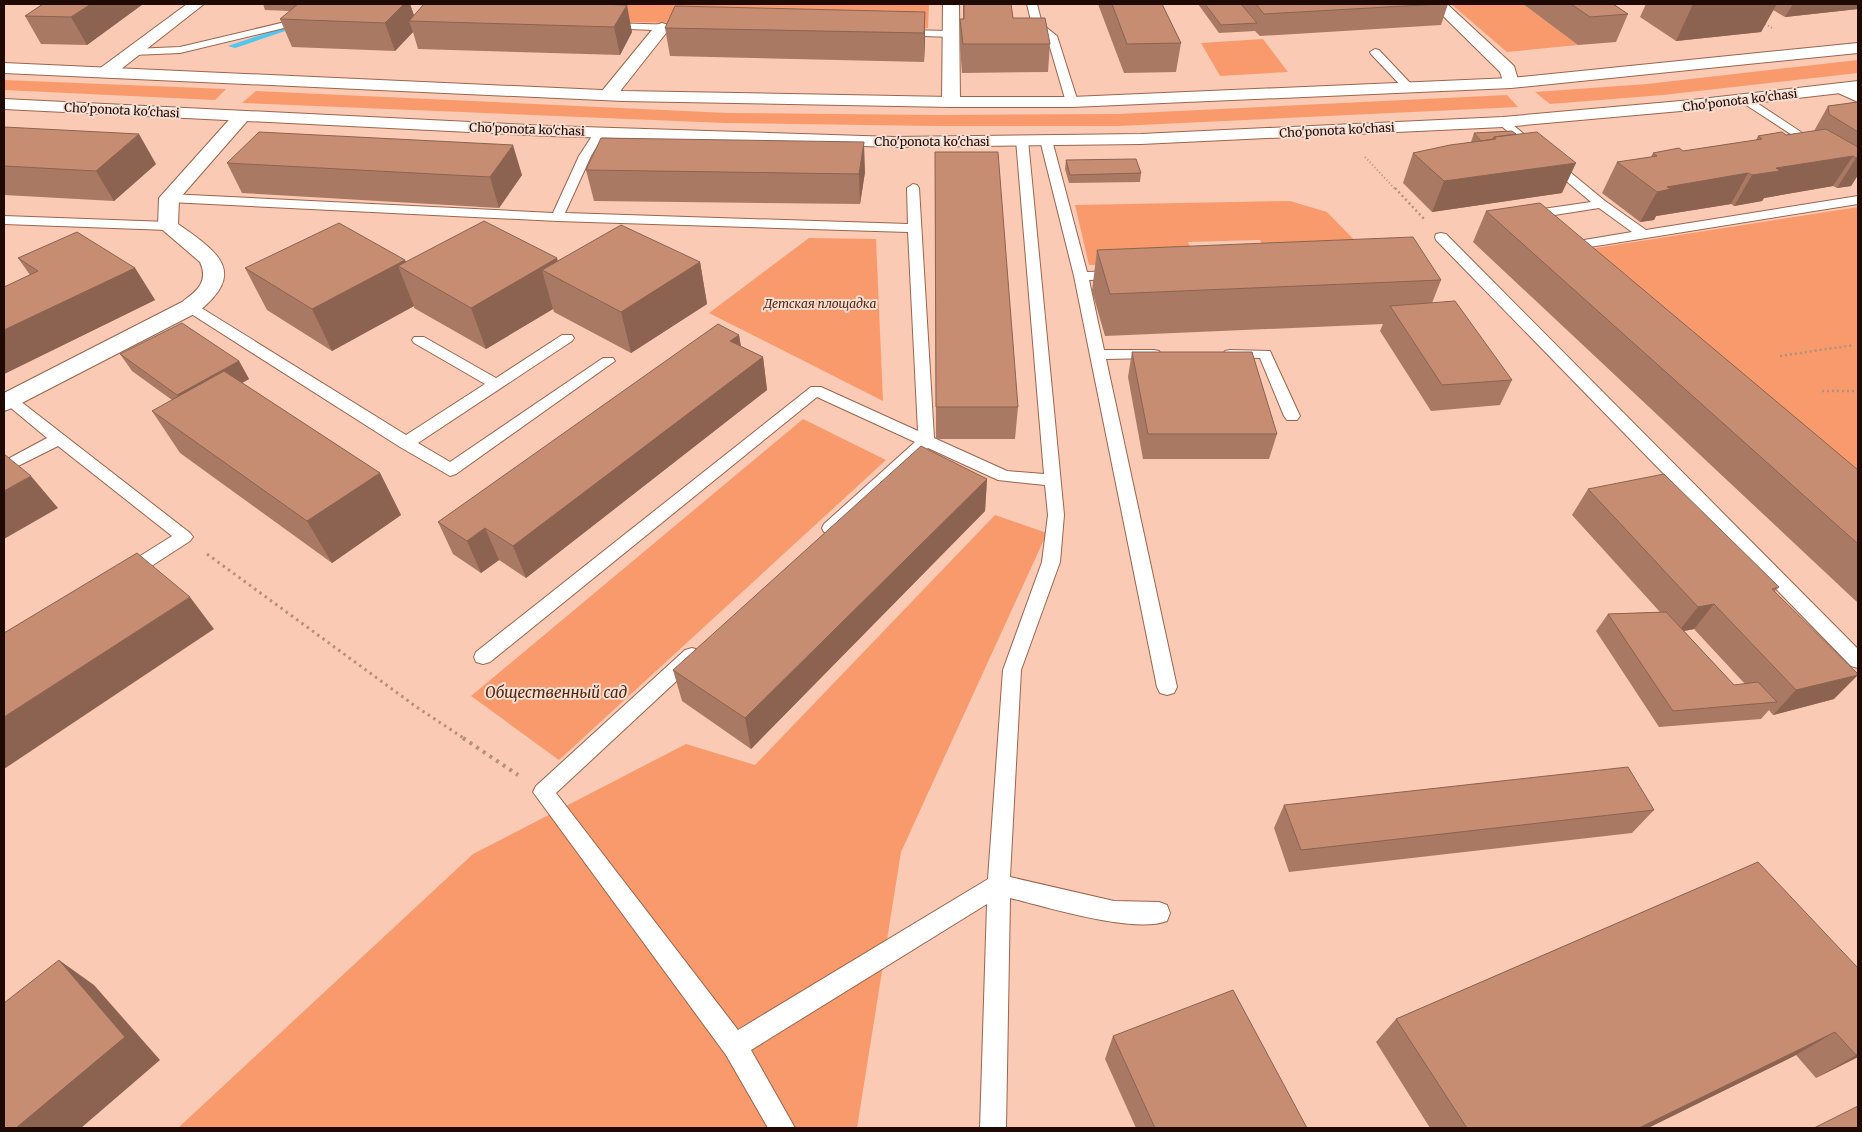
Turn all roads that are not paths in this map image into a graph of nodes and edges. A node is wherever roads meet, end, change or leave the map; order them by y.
1 (196, 4) edge
2 (951, 4) edge
3 (1032, 4) edge
4 (1438, 4) edge
5 (317, 18) edge
6 (603, 26) edge
7 (662, 28) junction
8 (692, 28) edge
9 (891, 32) edge
10 (951, 34) junction
11 (1858, 48) edge
12 (132, 52) junction
13 (1375, 52) dead end
14 (4, 68) edge
15 (106, 73) junction
16 (260, 79) junction
17 (1511, 82) junction
18 (1850, 87) edge
19 (1409, 88) junction
20 (608, 95) junction
21 (1858, 97) edge
22 (1744, 99) junction
23 (951, 102) junction
24 (1072, 102) junction
25 (4, 104) edge
26 (220, 115) junction
27 (242, 116) junction
28 (1546, 119) junction
29 (1503, 122) junction
30 (600, 132) junction
31 (1022, 140) junction
32 (1046, 140) junction
33 (1827, 153) edge
34 (913, 188) dead end
35 (169, 198) junction
36 (1858, 200) edge
37 (1601, 204) junction
38 (557, 217) junction
39 (4, 220) edge
40 (168, 226) junction
41 (914, 228) junction
42 (1534, 229) edge
43 (1644, 235) junction
44 (1441, 237) road end
45 (1572, 261) edge
46 (1130, 274) edge
47 (1081, 276) junction
48 (190, 307) junction
49 (567, 338) dead end
50 (419, 340) dead end
51 (1166, 354) edge
52 (1216, 354) edge
53 (1097, 355) junction
54 (608, 361) dead end
55 (496, 384) junction
56 (7, 401) edge
57 (1292, 416) dead end
58 (60, 438) junction
59 (926, 441) junction
60 (406, 443) junction
61 (4, 468) edge
62 (1051, 480) junction
63 (815, 542) edge
64 (110, 583) edge
65 (705, 643) edge
66 (483, 658) dead end
67 (1858, 661) edge
68 (1167, 687) dead end
69 (999, 885) junction
70 (1159, 913) dead end
71 (735, 1046) junction
72 (782, 1128) edge
73 (993, 1128) edge

1 - 12 main road
2 - 10 main road
3 - 24 lane
4 - 17 main road
5 - 12 lane
6 - 7 lane
7 - 8 lane
7 - 20 main road
9 - 10 lane
10 - 23 main road
11 - 17 main road
12 - 15 main road
13 - 19 lane
14 - 15 main road
15 - 16 main road
16 - 20 main road
16 - 26 main road
17 - 19 main road
17 - 28 main road
18 - 21 main road
18 - 22 main road, Cho'ponota ko'chasi
19 - 24 main road
20 - 23 main road
22 - 28 main road, Cho'ponota ko'chasi
22 - 33 lane
23 - 24 main road
25 - 26 main road, Cho'ponota ko'chasi
26 - 27 main road, Cho'ponota ko'chasi
27 - 30 main road, Cho'ponota ko'chasi
27 - 35 main road
28 - 29 main road, Cho'ponota ko'chasi
29 - 32 main road, Cho'ponota ko'chasi
29 - 37 lane
30 - 31 main road, Cho'ponota ko'chasi
30 - 38 lane
31 - 32 main road, Cho'ponota ko'chasi
31 - 62 lane
32 - 47 lane
34 - 41 lane
35 - 38 lane
35 - 40 main road
36 - 43 lane
37 - 42 lane
37 - 43 lane
38 - 41 lane
39 - 40 lane
40 - 48 main road
41 - 59 lane
43 - 45 lane
44 - 67 lane
46 - 47 lane
47 - 53 lane
48 - 56 main road
48 - 60 lane
49 - 55 lane
50 - 55 lane
51 - 53 lane
52 - 57 lane
53 - 68 lane
54 - 60 lane
55 - 60 lane
56 - 58 lane
58 - 61 lane
58 - 64 lane
59 - 62 lane
59 - 63 lane
59 - 66 lane
62 - 69 lane
65 - 71 lane
69 - 70 lane
69 - 71 lane
69 - 73 lane
71 - 72 lane

